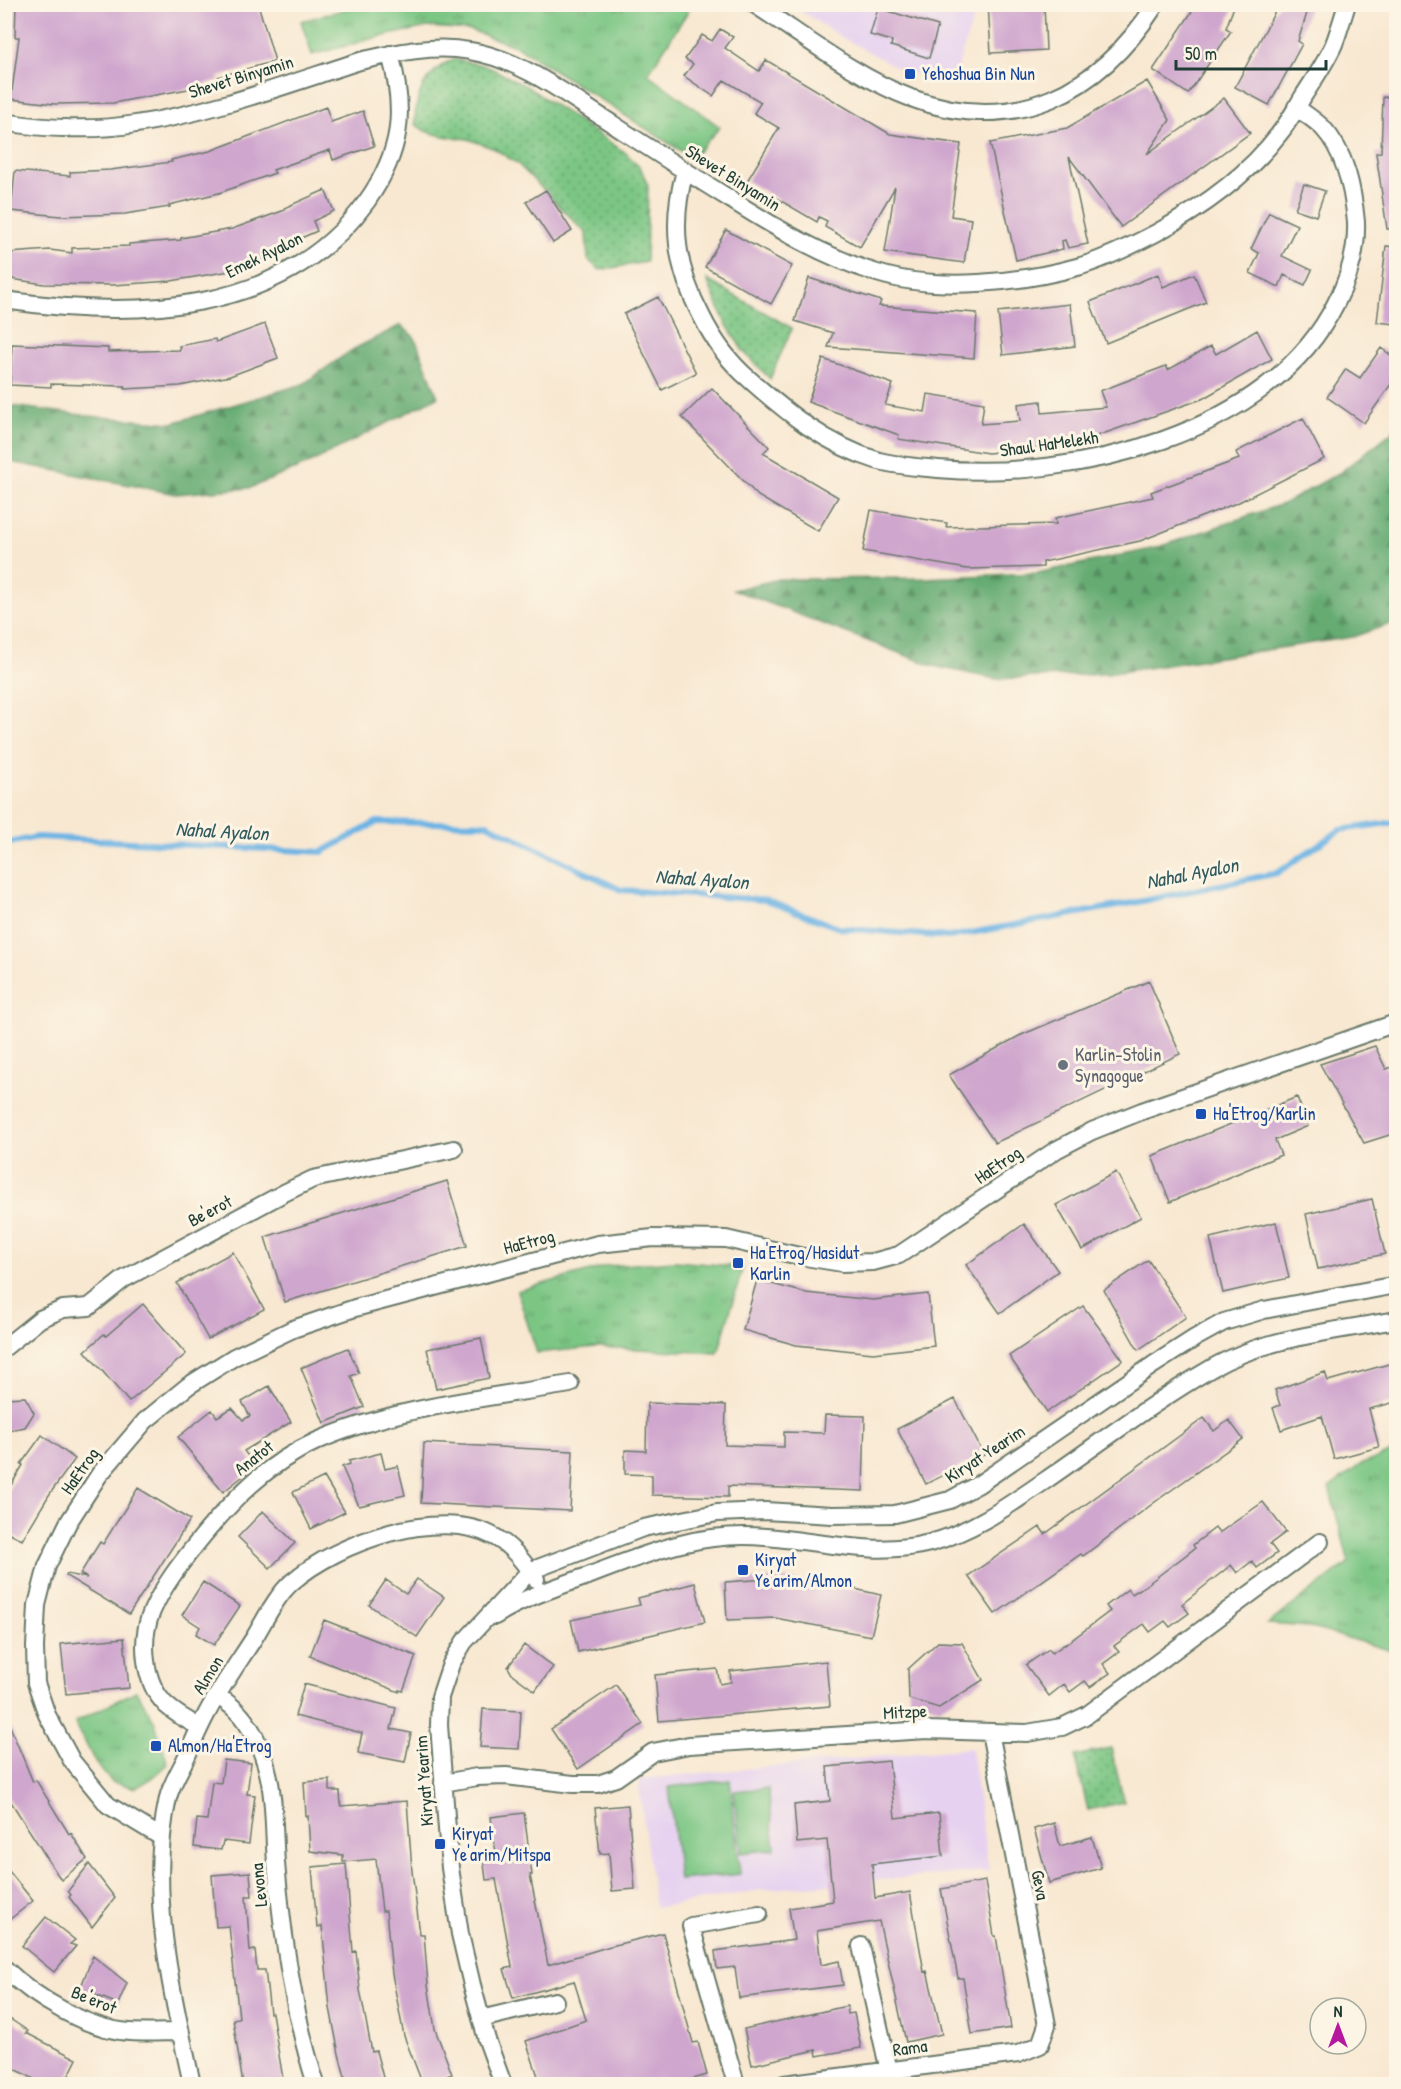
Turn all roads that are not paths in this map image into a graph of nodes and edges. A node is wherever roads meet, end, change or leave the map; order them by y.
1 (754, 4) edge
2 (1156, 4) edge
3 (1347, 4) edge
4 (390, 54) junction
5 (1296, 107) junction
6 (4, 122) edge
7 (685, 171) junction
8 (4, 300) edge
9 (1396, 1023) edge
10 (454, 1149) dead end
11 (1396, 1285) edge
12 (1396, 1320) edge
13 (4, 1348) edge
14 (570, 1384) dead end
15 (1320, 1542) dead end
16 (530, 1571) junction
17 (545, 1592) junction
18 (482, 1624) junction
19 (218, 1696) junction
20 (200, 1727) junction
21 (990, 1732) junction
22 (443, 1783) junction
23 (160, 1837) junction
24 (759, 1914) dead end
25 (861, 1946) dead end
26 (4, 1968) edge
27 (555, 2001) dead end
28 (481, 2019) junction
29 (181, 2032) junction
30 (1040, 2045) joint
31 (889, 2071) junction
32 (192, 2085) edge
33 (316, 2085) edge
34 (503, 2085) edge
35 (736, 2085) edge
36 (784, 2085) edge

1 - 2 street
3 - 5 street, Shevet Binyamin
4 - 6 street, Shevet Binyamin
4 - 7 street, Shevet Binyamin
4 - 8 street, Emek Ayalon
5 - 7 street, Shevet Binyamin
5 - 7 street, Shaul HaMelekh
9 - 23 street, HaEtrog
10 - 13 street, Be'erot
11 - 16 street, Kiryat Yearim
12 - 17 street, Kiryat Yearim
14 - 20 street, Anatot
15 - 21 street, Mitzpe
16 - 17 street, Almon
16 - 18 street, Kiryat Yearim
16 - 19 street, Almon
17 - 18 street, Kiryat Yearim
18 - 22 street, Kiryat Yearim
19 - 20 street, Almon
19 - 33 street, Levona
20 - 23 street, Almon
21 - 22 street, Mitzpe
21 - 30 street, Geva
22 - 28 street, Kiryat Yearim
23 - 29 street, Almon
24 - 35 street
25 - 31 street
26 - 29 street, Be'erot
27 - 28 street
28 - 34 street, Kiryat Yearim
29 - 32 street, Almon
30 - 31 street, Rama
31 - 36 street, Rama

